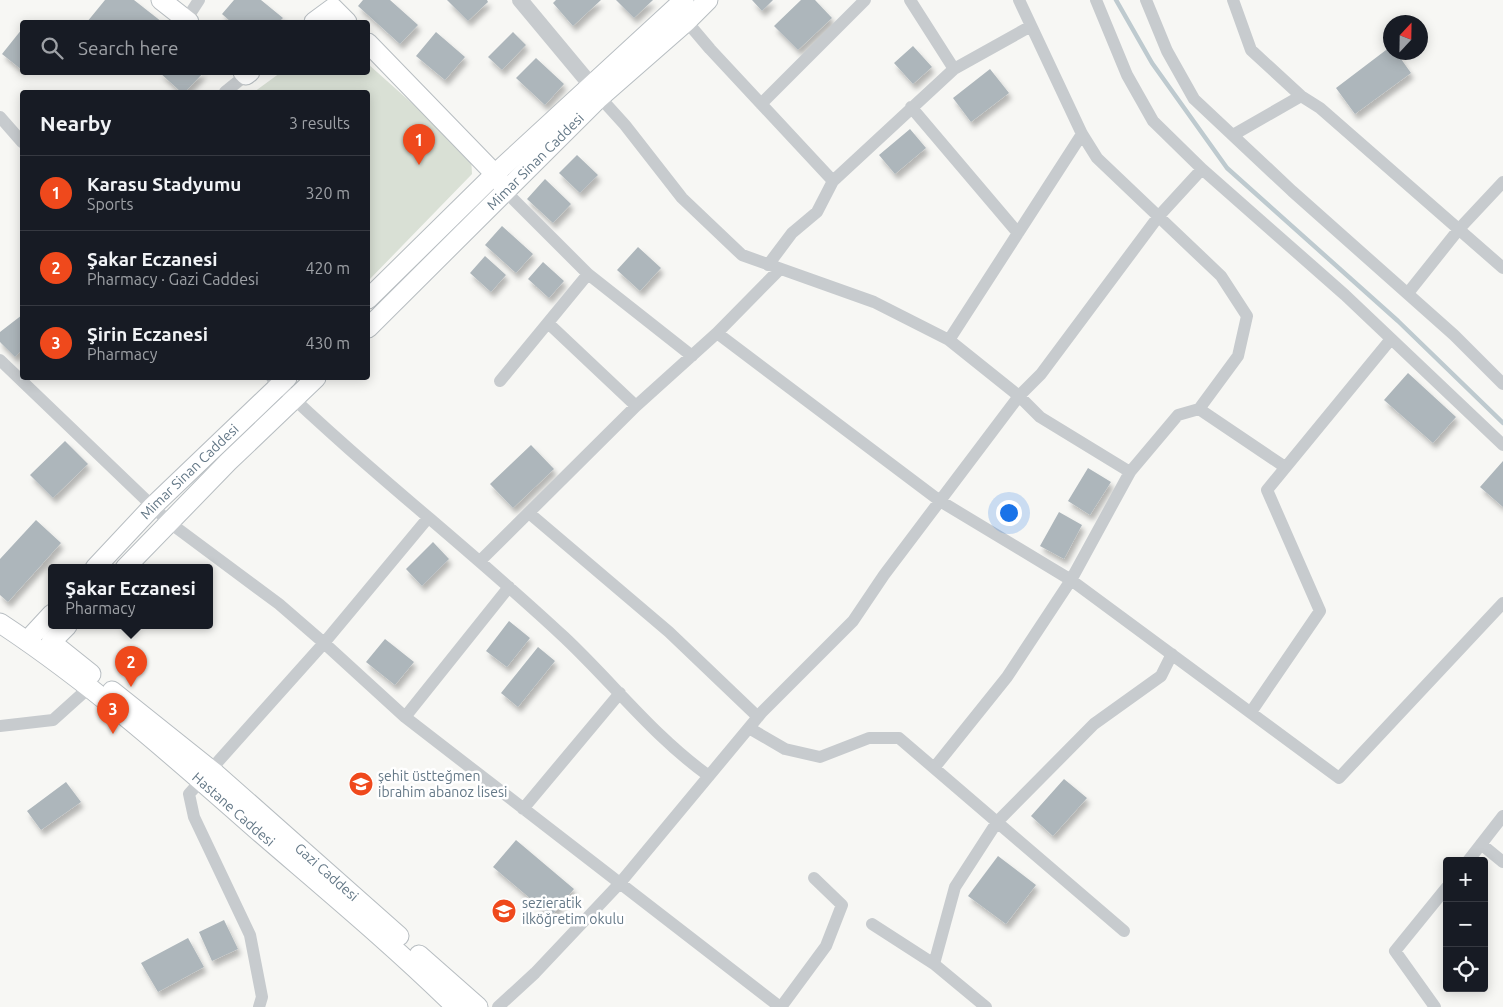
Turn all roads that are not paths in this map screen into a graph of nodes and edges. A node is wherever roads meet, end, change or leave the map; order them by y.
1 (161, 0) edge
2 (199, 0) edge
3 (520, 0) edge
4 (708, 0) edge
5 (864, 0) edge
6 (910, 0) edge
7 (1019, 0) edge
8 (1096, 0) edge
9 (1146, 0) edge
10 (1233, 0) edge
11 (336, 4) edge
12 (682, 10) edge
13 (186, 20) edge
14 (188, 20) edge
15 (316, 20) edge
16 (346, 20) edge
17 (1032, 26) junction
18 (370, 46) edge
19 (954, 69) junction
20 (245, 75) edge
21 (227, 90) edge
22 (594, 91) junction
23 (1301, 96) junction
24 (761, 104) junction
25 (911, 107) junction
26 (0, 117) edge
27 (1082, 134) junction
28 (1233, 135) junction
29 (20, 140) edge
30 (1202, 169) junction
31 (495, 174) junction
32 (832, 181) junction
33 (1503, 182) edge
34 (506, 192) junction
35 (1158, 217) junction
36 (1458, 229) junction
37 (1018, 233) junction
38 (774, 267) junction
39 (1503, 268) edge
40 (588, 274) junction
41 (1408, 294) junction
42 (370, 297) edge
43 (548, 323) junction
44 (370, 326) edge
45 (717, 333) junction
46 (1391, 339) junction
47 (949, 340) junction
48 (692, 356) junction
49 (0, 360) edge
50 (20, 379) edge
51 (21, 380) edge
52 (280, 380) edge
53 (314, 380) edge
54 (500, 381) dead end
55 (1503, 384) edge
56 (1019, 396) junction
57 (294, 398) junction
58 (636, 406) junction
59 (1199, 409) junction
60 (1503, 445) edge
61 (1285, 467) junction
62 (1130, 472) junction
63 (940, 501) junction
64 (153, 506) junction
65 (529, 513) junction
66 (428, 518) junction
67 (170, 523) junction
68 (480, 561) junction
69 (99, 564) edge
70 (129, 564) edge
71 (1071, 580) junction
72 (509, 587) junction
73 (1503, 603) edge
74 (48, 618) edge
75 (0, 623) edge
76 (64, 629) edge
77 (27, 641) junction
78 (51, 642) junction
79 (324, 642) junction
80 (1172, 654) junction
81 (93, 683) junction
82 (620, 693) junction
83 (1251, 712) junction
84 (405, 717) junction
85 (758, 717) junction
86 (0, 726) edge
87 (749, 728) junction
88 (934, 768) junction
89 (205, 774) junction
90 (709, 776) junction
91 (523, 809) junction
92 (1503, 816) edge
93 (997, 822) junction
94 (1481, 844) junction
95 (1471, 857) edge
96 (1503, 862) edge
97 (814, 878) dead end
98 (620, 883) junction
99 (1443, 892) edge
100 (872, 924) dead end
101 (1124, 931) dead end
102 (934, 964) junction
103 (259, 1007) edge
104 (456, 1007) edge
105 (478, 1007) edge
106 (498, 1007) edge
107 (781, 1007) edge
108 (986, 1007) edge
109 (1436, 1007) edge

1 - 13 main road
2 - 14 street
3 - 22 street
4 - 12 main road, Mimar Sinan Caddesi
5 - 24 street
6 - 19 street
7 - 17 street
8 - 30 street
9 - 28 street
10 - 23 street
11 - 15 main road
11 - 16 main road
12 - 22 main road, Mimar Sinan Caddesi
12 - 24 street
17 - 19 street
17 - 27 street
18 - 31 main road
19 - 25 street
20 - 21 street
22 - 31 main road, Mimar Sinan Caddesi
22 - 34 main road, Mimar Sinan Caddesi
22 - 38 street
23 - 28 street
23 - 36 street
24 - 32 street
25 - 32 street
25 - 37 street
26 - 29 street
27 - 35 street
27 - 37 street
28 - 41 street
30 - 35 street
30 - 46 street
31 - 34 main road
31 - 42 main road, Mimar Sinan Caddesi
32 - 38 street
33 - 36 street
34 - 40 street
34 - 44 main road, Mimar Sinan Caddesi
35 - 56 street
35 - 59 street
36 - 39 street
36 - 41 street
37 - 47 street
38 - 45 street
38 - 47 street
40 - 43 street
40 - 48 street
41 - 55 street
43 - 54 street
43 - 58 street
45 - 48 street
45 - 63 street
46 - 60 street
46 - 61 street
47 - 56 street
48 - 58 street
49 - 50 street
51 - 64 street
52 - 57 street
52 - 64 main road, Mimar Sinan Caddesi
53 - 57 main road, Mimar Sinan Caddesi
56 - 62 street
56 - 63 street
57 - 66 street
57 - 67 main road, Mimar Sinan Caddesi
58 - 65 street
59 - 61 street
59 - 62 street
61 - 83 street
62 - 71 street
63 - 71 street
63 - 85 street
64 - 67 street
64 - 69 main road, Mimar Sinan Caddesi
65 - 68 street
65 - 85 street
66 - 68 street
66 - 79 street
67 - 70 main road
67 - 79 street
68 - 72 street
71 - 80 street
71 - 88 street
72 - 82 street
72 - 84 street
73 - 83 street
74 - 77 main road
75 - 77 main road, Hastane Caddesi
76 - 78 main road
77 - 78 main road
77 - 81 main road, Hastane Caddesi
78 - 81 main road
79 - 84 street
79 - 89 street
80 - 83 street
80 - 93 street
81 - 86 street
81 - 89 main road, Hastane Caddesi
82 - 90 street
82 - 91 street
84 - 91 street
85 - 87 street
87 - 88 street
87 - 90 street
88 - 93 street
89 - 103 street
89 - 104 main road, Hastane Caddesi
89 - 105 main road, Gazi Caddesi
90 - 98 street
91 - 98 street
92 - 94 street
93 - 101 street
93 - 102 street
94 - 95 street
94 - 96 street
97 - 107 street
98 - 106 street
98 - 107 street
99 - 109 street
100 - 102 street
102 - 108 street

